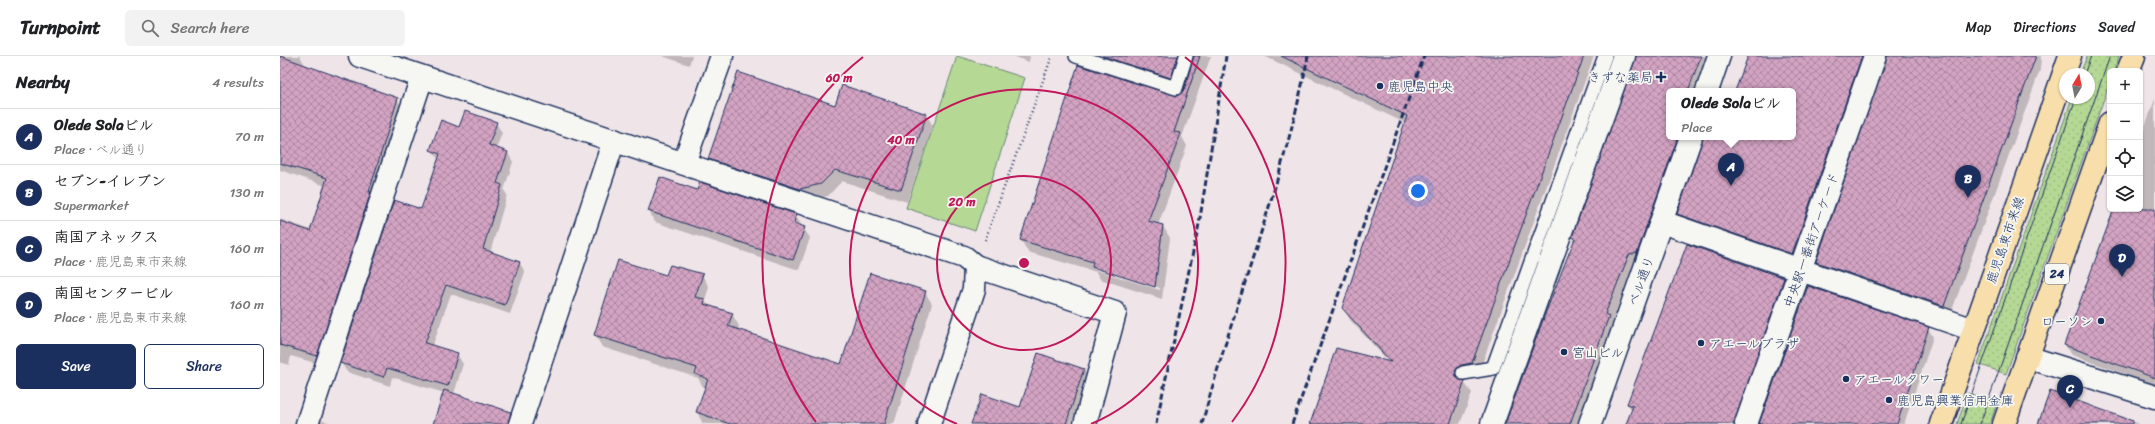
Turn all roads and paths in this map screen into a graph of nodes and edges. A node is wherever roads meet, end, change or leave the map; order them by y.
1 (360, 56) edge
2 (722, 56) edge
3 (1052, 56) edge
4 (1076, 56) edge
5 (1186, 56) edge
6 (1605, 56) edge
7 (1624, 56) edge
8 (1719, 56) edge
9 (1875, 56) edge
10 (2070, 56) edge
11 (2134, 56) edge
12 (2129, 68) edge
13 (422, 77) junction
14 (1708, 88) edge
15 (2107, 131) edge
16 (614, 140) junction
17 (1690, 140) edge
18 (684, 163) junction
19 (1662, 222) junction
20 (975, 266) junction
21 (1801, 270) junction
22 (1974, 330) junction
23 (2027, 357) junction
24 (1463, 373) dead end
25 (2155, 397) edge
26 (307, 424) edge
27 (520, 424) edge
28 (929, 424) edge
29 (1085, 424) edge
30 (1492, 424) edge
31 (1590, 424) edge
32 (1746, 424) edge
33 (1941, 424) edge
34 (2004, 424) edge

1 - 13 street
2 - 18 street
3 - 20 path
4 - 5 lane
6 - 24 lane
7 - 30 street
8 - 14 street
9 - 21 street, 中央駅一番街アーケード
10 - 22 main road, 鹿児島東市来線
11 - 12 main road
13 - 16 street
13 - 26 street
15 - 23 main road, 24
16 - 18 street
16 - 27 street
17 - 19 street, ベル通り
18 - 20 street
19 - 21 street
19 - 31 street, ベル通り
20 - 28 street
20 - 29 street
21 - 22 street
21 - 32 street, 中央駅一番街アーケード
22 - 33 main road, 鹿児島東市来線
23 - 25 street
23 - 34 main road, 24

